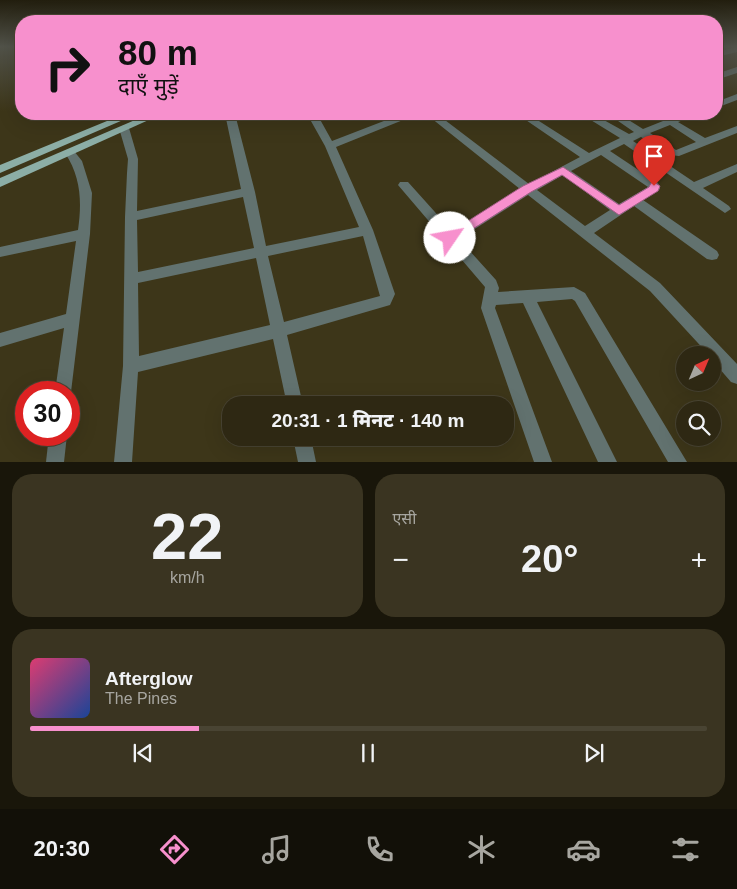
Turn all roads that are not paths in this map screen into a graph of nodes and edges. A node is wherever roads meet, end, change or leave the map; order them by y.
1 (737, 70) edge
2 (723, 75) edge
3 (737, 97) edge
4 (723, 102) edge
5 (118, 120) edge
6 (143, 120) edge
7 (231, 120) edge
8 (315, 120) edge
9 (395, 120) edge
10 (439, 120) edge
11 (531, 120) edge
12 (596, 120) edge
13 (622, 120) edge
14 (673, 120) edge
15 (670, 121) junction
16 (124, 128) junction
17 (737, 129) edge
18 (642, 133) junction
19 (627, 140) junction
20 (703, 142) junction
21 (330, 146) junction
22 (600, 150) junction
23 (70, 152) junction
24 (586, 156) junction
25 (737, 168) edge
26 (0, 169) edge
27 (563, 170) junction
28 (0, 183) edge
29 (404, 185) dead end
30 (694, 187) junction
31 (527, 189) junction
32 (249, 192) junction
33 (634, 200) junction
34 (724, 209) dead end
35 (619, 210) junction
36 (131, 217) junction
37 (368, 230) junction
38 (585, 233) junction
39 (84, 234) junction
40 (450, 238) junction
41 (0, 252) edge
42 (261, 252) junction
43 (712, 255) dead end
44 (131, 279) junction
45 (527, 298) junction
46 (489, 299) junction
47 (73, 320) junction
48 (279, 330) junction
49 (0, 340) edge
50 (131, 366) junction
51 (737, 376) edge
52 (65, 381) edge
53 (293, 396) edge
54 (57, 446) edge
55 (304, 446) edge
56 (55, 462) edge
57 (122, 462) edge
58 (307, 462) edge
59 (543, 462) edge
60 (608, 462) edge
61 (678, 462) edge

1 - 2 street
3 - 4 street
5 - 26 main road
6 - 16 main road
7 - 32 street
8 - 21 street
9 - 21 street
10 - 31 street
11 - 24 street
12 - 19 street
13 - 18 street
14 - 15 street
15 - 18 street
15 - 20 street
16 - 23 main road
16 - 36 street
17 - 20 street
18 - 19 street
18 - 20 street
19 - 22 street
19 - 30 street
21 - 37 street
22 - 24 street
22 - 33 street
23 - 28 main road
23 - 39 street
24 - 27 street
25 - 30 street
27 - 31 street
27 - 35 street
29 - 40 street
30 - 34 street
31 - 38 street
31 - 40 street
32 - 36 street
32 - 42 street
33 - 35 street
33 - 43 street
35 - 38 street
36 - 44 street
37 - 42 street
37 - 48 street
38 - 51 street
39 - 41 street
39 - 47 street
40 - 46 street
42 - 44 street
42 - 48 street
44 - 50 street
45 - 46 street
45 - 60 street
45 - 61 street
46 - 59 street
47 - 49 street
47 - 52 street
48 - 50 street
48 - 53 street
50 - 57 street
54 - 56 street
55 - 58 street

